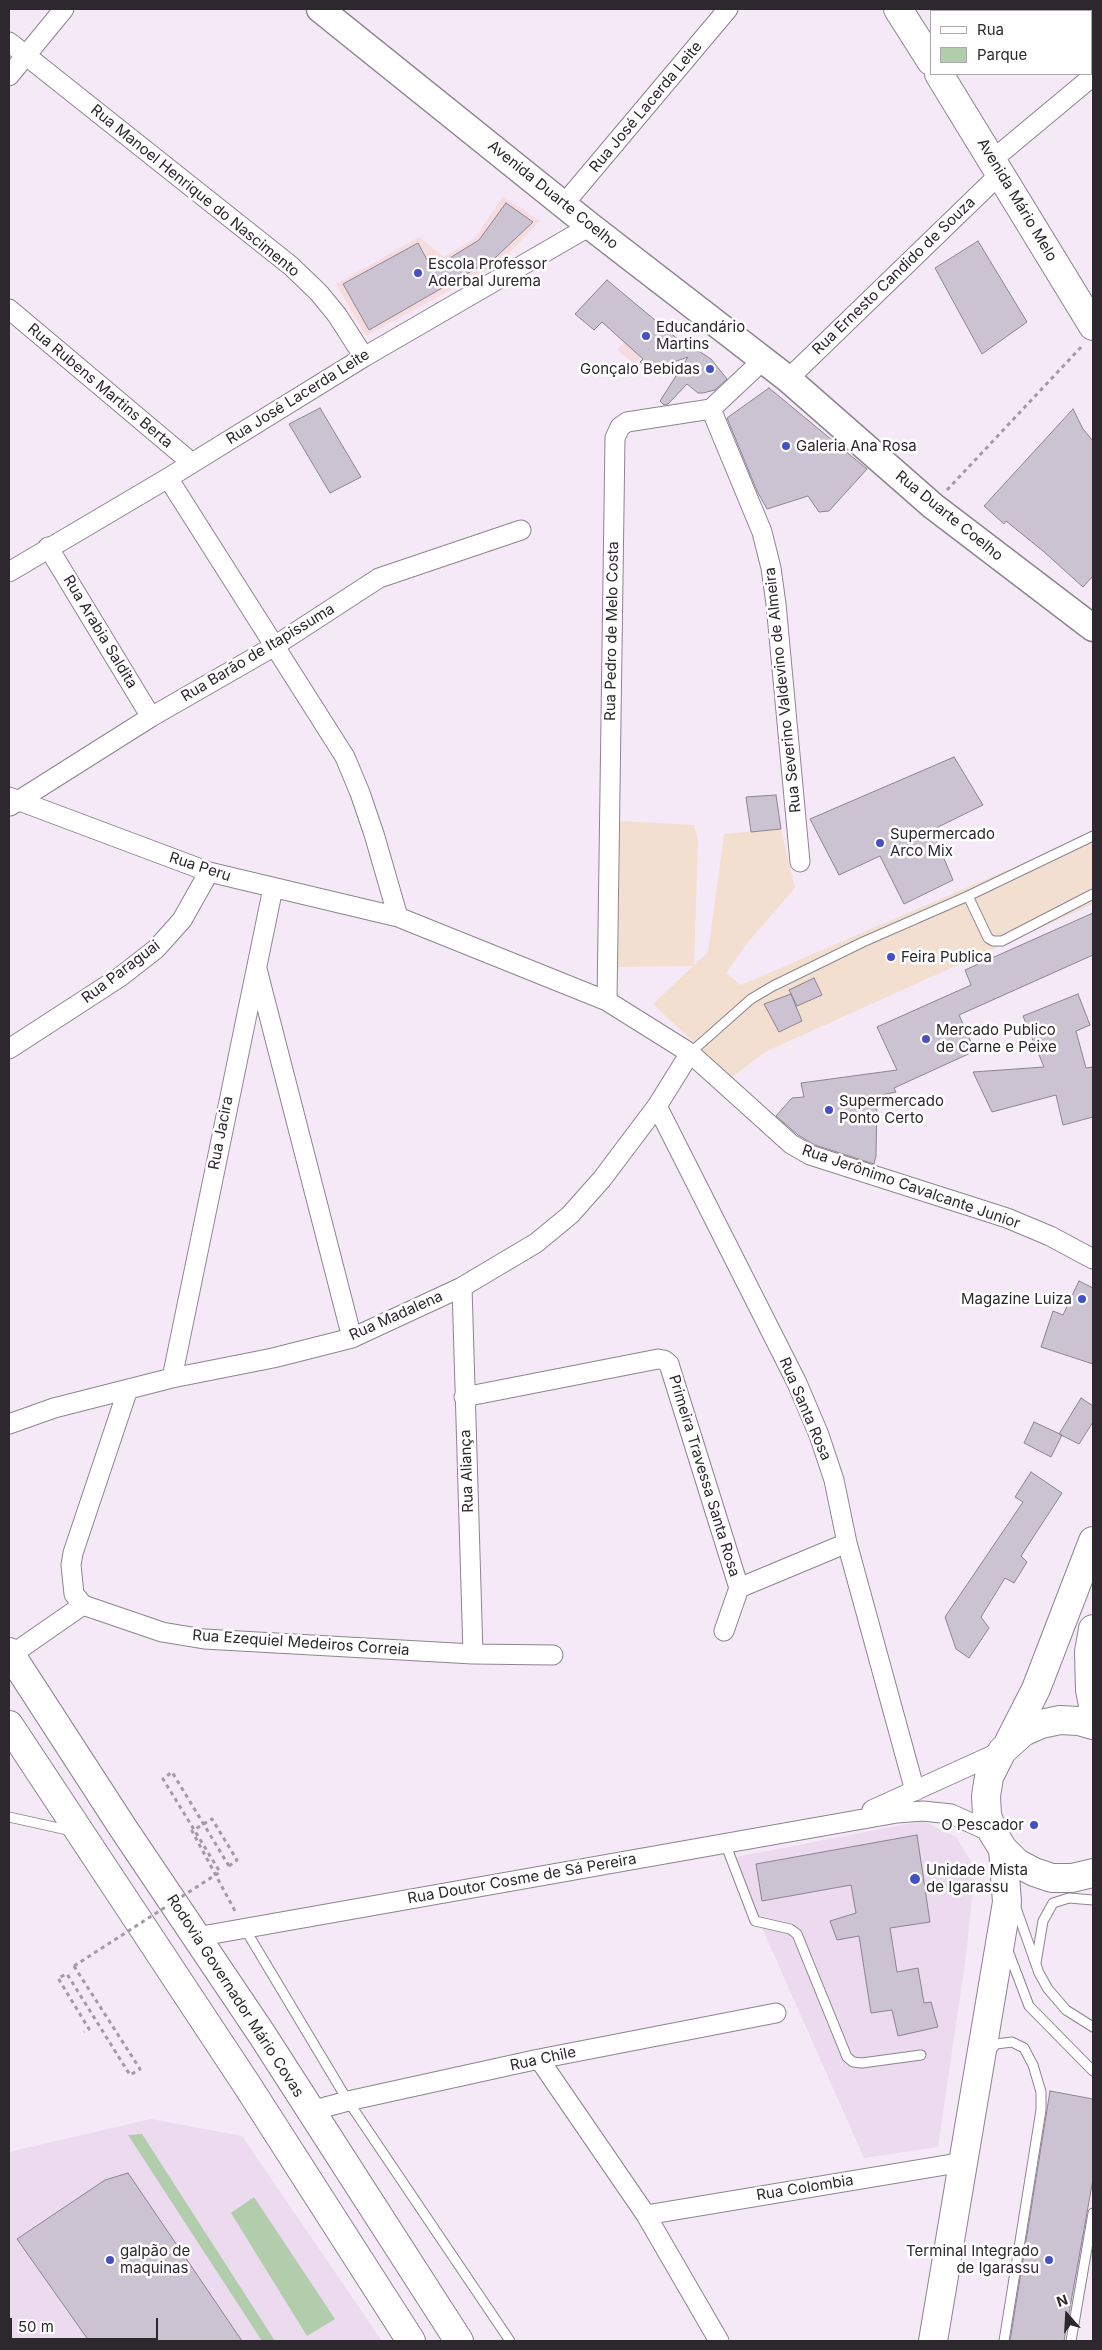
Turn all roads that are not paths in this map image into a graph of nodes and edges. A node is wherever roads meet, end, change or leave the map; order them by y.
1 (64, 9) edge
2 (320, 9) edge
3 (728, 9) edge
4 (898, 9) edge
5 (916, 9) edge
6 (930, 31) edge
7 (9, 42) edge
8 (26, 55) junction
9 (930, 59) edge
10 (940, 75) edge
11 (957, 75) edge
12 (9, 76) edge
13 (1093, 76) edge
14 (1002, 162) junction
15 (564, 204) junction
16 (590, 226) junction
17 (1093, 296) edge
18 (9, 309) edge
19 (1090, 334) edge
20 (364, 357) junction
21 (762, 361) junction
22 (788, 378) junction
23 (711, 409) junction
24 (192, 462) junction
25 (168, 478) junction
26 (521, 530) dead end
27 (48, 547) junction
28 (9, 572) edge
29 (1093, 628) edge
30 (273, 647) junction
31 (151, 717) junction
32 (12, 801) edge
33 (1093, 836) edge
34 (800, 862) dead end
35 (208, 872) junction
36 (273, 888) junction
37 (1093, 894) edge
38 (968, 896) junction
39 (398, 917) junction
40 (256, 964) junction
41 (607, 1001) junction
42 (9, 1050) edge
43 (690, 1054) junction
44 (657, 1106) junction
45 (1093, 1259) edge
46 (462, 1287) junction
47 (352, 1338) junction
48 (172, 1378) junction
49 (128, 1389) junction
50 (464, 1397) junction
51 (9, 1424) edge
52 (1093, 1541) edge
53 (847, 1543) junction
54 (739, 1588) junction
55 (83, 1604) junction
56 (1093, 1629) edge
57 (724, 1631) dead end
58 (10, 1654) edge
59 (473, 1654) junction
60 (553, 1655) dead end
61 (1093, 1704) edge
62 (1093, 1725) edge
63 (11, 1733) edge
64 (1005, 1747) junction
65 (915, 1791) junction
66 (9, 1817) edge
67 (848, 1821) junction
68 (79, 1833) junction
69 (998, 1841) junction
70 (724, 1843) junction
71 (1093, 1873) edge
72 (1008, 1884) junction
73 (1093, 1900) edge
74 (245, 1929) junction
75 (1002, 1934) junction
76 (196, 1937) junction
77 (1036, 1964) junction
78 (776, 2013) dead end
79 (1093, 2027) edge
80 (921, 2055) dead end
81 (539, 2059) junction
82 (980, 2064) junction
83 (1093, 2071) edge
84 (348, 2101) junction
85 (311, 2111) junction
86 (964, 2162) junction
87 (1093, 2213) edge
88 (646, 2215) junction
89 (411, 2341) edge
90 (458, 2341) edge
91 (510, 2341) edge
92 (719, 2341) edge
93 (933, 2341) edge
94 (1004, 2341) edge
95 (1071, 2341) edge

1 - 8 street
2 - 15 main road, Avenida Duarte Coelho
3 - 15 street, Rua José Lacerda Leite
4 - 9 main road
5 - 6 main road
7 - 8 street, Rua Manoel Henrique do Nascimento
8 - 12 street
8 - 20 street, Rua Manoel Henrique do Nascimento
10 - 14 main road, Avenida Mário Melo
11 - 14 main road
13 - 14 street, Rua Ernesto Candido de Souza
14 - 17 main road, Avenida Mário Melo
14 - 19 main road, Avenida Mário Melo
14 - 22 street, Rua Ernesto Candido de Souza
15 - 16 main road, Avenida Duarte Coelho
16 - 20 street, Rua José Lacerda Leite
16 - 21 main road, Avenida Duarte Coelho
18 - 24 street, Rua Rubens Martins Berta
20 - 24 street, Rua José Lacerda Leite
21 - 22 main road, Avenida Duarte Coelho
21 - 23 street
22 - 29 main road, Rua Duarte Coelho
23 - 34 street, Rua Severino Valdevino de Almeira
23 - 41 street, Rua Pedro de Melo Costa
24 - 25 street, Rua José Lacerda Leite
25 - 27 street, Rua José Lacerda Leite
25 - 30 street
26 - 30 street, Rua Barão de Itapissuma
27 - 28 street, Rua José Lacerda Leite
27 - 31 street, Rua Arabia Saldita
30 - 31 street, Rua Barão de Itapissuma
30 - 39 street
31 - 32 street, Rua Barão de Itapissuma
32 - 35 street, Rua Peru
33 - 38 lane
35 - 36 street, Rua Peru
35 - 42 street, Rua Paraguai
36 - 39 street, Rua Peru
36 - 40 street, Rua Jacira
37 - 38 lane
38 - 43 lane
39 - 41 street, Rua Jerônimo Cavalcante Junior
40 - 47 street
40 - 48 street, Rua Jacira
41 - 43 street, Rua Jerônimo Cavalcante Junior
43 - 44 street, Rua Madalena
43 - 45 street, Rua Jerônimo Cavalcante Junior
44 - 46 street, Rua Madalena
44 - 53 street, Rua Santa Rosa
46 - 47 street, Rua Madalena
46 - 50 street, Rua Aliança
47 - 48 street, Rua Madalena
48 - 49 street, Rua Madalena
49 - 51 street, Rua Madalena
49 - 55 street
50 - 54 street, Primeira Travessa Santa Rosa
50 - 59 street, Rua Aliança
52 - 64 main road
53 - 54 street, Primeira Travessa Santa Rosa
53 - 65 street, Rua Santa Rosa
54 - 57 street, Primeira Travessa Santa Rosa
55 - 58 street
55 - 59 street, Rua Ezequiel Medeiros Correia
56 - 61 main road
58 - 76 main road, Rodovia Governador Mário Covas
59 - 60 street, Rua Ezequiel Medeiros Correia
62 - 64 main road
63 - 68 main road
64 - 65 street
64 - 69 main road
65 - 67 street
66 - 68 lane
67 - 69 street
67 - 70 street, Rua Doutor Cosme de Sá Pereira
68 - 89 main road
69 - 71 main road
69 - 72 main road
70 - 74 street, Rua Doutor Cosme de Sá Pereira
70 - 80 lane
72 - 75 main road
72 - 77 lane
73 - 77 lane
74 - 76 street, Rua Doutor Cosme de Sá Pereira
74 - 84 lane
75 - 82 main road
75 - 83 lane
76 - 85 main road, Rodovia Governador Mário Covas
77 - 79 lane
78 - 81 street, Rua Chile
81 - 84 street, Rua Chile
81 - 88 street
82 - 86 main road
82 - 94 lane
84 - 85 street, Rua Chile
84 - 91 lane
85 - 90 main road, Rodovia Governador Mário Covas
86 - 88 street, Rua Colombia
86 - 93 main road
87 - 95 lane
88 - 92 street

